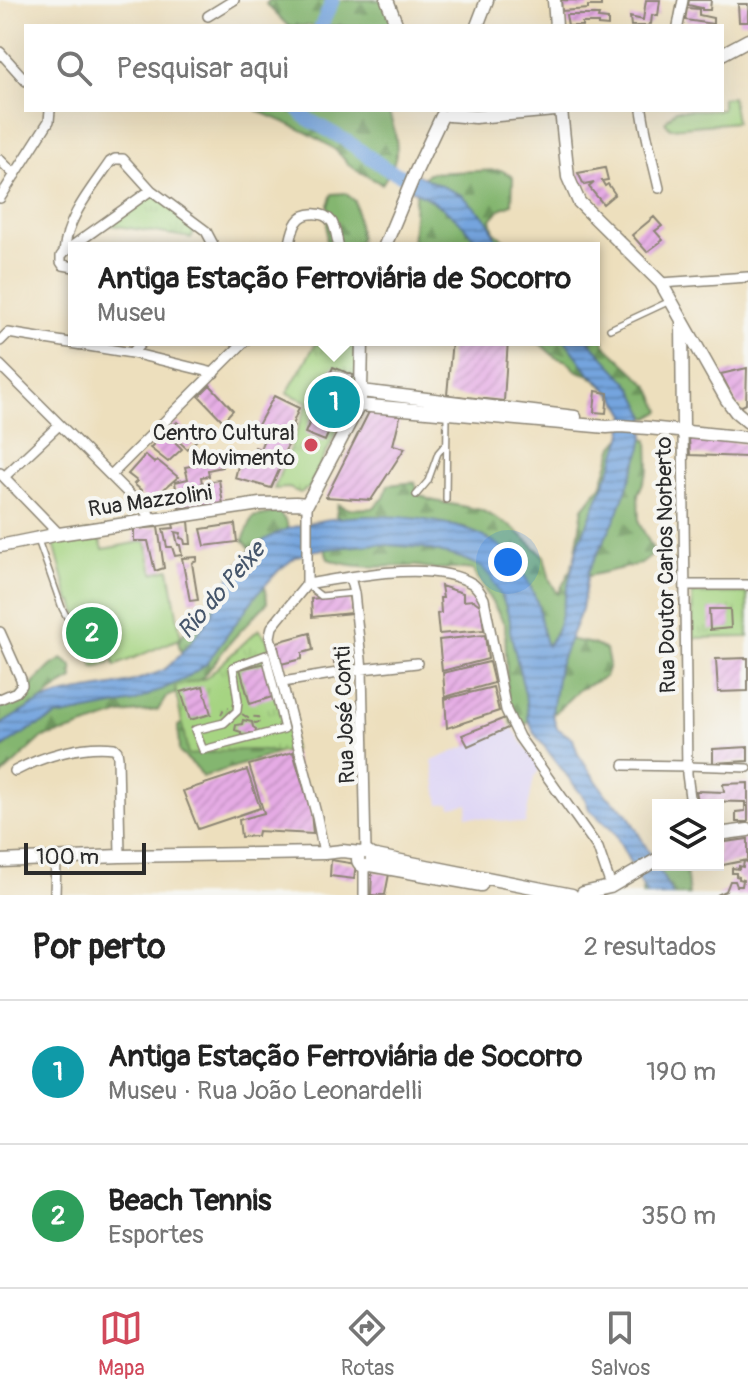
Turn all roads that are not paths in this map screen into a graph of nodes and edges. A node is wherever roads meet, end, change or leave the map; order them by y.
1 (234, 0) edge
2 (387, 0) edge
3 (487, 0) edge
4 (554, 0) edge
5 (683, 0) edge
6 (208, 16) dead end
7 (396, 24) edge
8 (478, 24) edge
9 (556, 24) edge
10 (678, 24) edge
11 (748, 40) edge
12 (0, 52) edge
13 (724, 53) edge
14 (24, 79) edge
15 (50, 112) edge
16 (534, 112) edge
17 (558, 112) edge
18 (642, 112) edge
19 (442, 117) edge
20 (0, 160) edge
21 (15, 175) junction
22 (659, 188) dead end
23 (151, 190) junction
24 (0, 198) edge
25 (78, 242) edge
26 (212, 242) edge
27 (291, 242) edge
28 (337, 242) edge
29 (387, 242) edge
30 (68, 249) edge
31 (64, 252) junction
32 (68, 265) edge
33 (748, 277) edge
34 (661, 283) junction
35 (670, 301) junction
36 (682, 323) junction
37 (610, 329) dead end
38 (4, 332) edge
39 (0, 341) edge
40 (68, 342) edge
41 (89, 346) edge
42 (138, 346) edge
43 (240, 346) edge
44 (362, 346) edge
45 (700, 350) junction
46 (132, 353) junction
47 (683, 353) junction
48 (0, 365) edge
49 (214, 373) junction
50 (361, 391) junction
51 (411, 404) junction
52 (359, 405) junction
53 (448, 408) junction
54 (748, 422) edge
55 (59, 425) junction
56 (683, 430) junction
57 (748, 438) edge
58 (446, 444) junction
59 (112, 474) junction
60 (2, 475) edge
61 (416, 495) dead end
62 (446, 500) dead end
63 (307, 509) junction
64 (154, 519) junction
65 (59, 534) junction
66 (38, 539) junction
67 (0, 546) edge
68 (350, 577) junction
69 (307, 584) junction
70 (686, 585) junction
71 (748, 585) edge
72 (354, 593) junction
73 (0, 632) edge
74 (83, 648) dead end
75 (417, 663) dead end
76 (362, 669) junction
77 (283, 682) junction
78 (0, 699) edge
79 (289, 728) junction
80 (624, 765) dead end
81 (687, 766) junction
82 (748, 768) edge
83 (15, 771) dead end
84 (690, 799) edge
85 (748, 830) edge
86 (724, 833) edge
87 (330, 853) junction
88 (120, 856) junction
89 (56, 858) junction
90 (365, 859) junction
91 (0, 861) edge
92 (652, 863) edge
93 (611, 887) edge
94 (55, 895) edge
95 (364, 895) edge
96 (538, 895) edge
97 (579, 895) edge

1 - 6 street
2 - 7 street
3 - 8 street
4 - 9 street
5 - 10 street
11 - 13 street
12 - 14 street
15 - 21 street
16 - 19 street
17 - 34 street
18 - 22 street
19 - 29 street
20 - 21 street
21 - 24 street
23 - 25 street
23 - 26 street
23 - 31 street
27 - 28 street
30 - 31 street
31 - 32 street
33 - 34 street
34 - 35 street
35 - 36 street
35 - 37 lane
36 - 45 street
36 - 47 street, Rua Doutor Carlos Norberto
38 - 39 street
38 - 40 street
41 - 46 street
42 - 46 street
43 - 49 street
44 - 50 street
45 - 47 street
45 - 54 street
46 - 49 street
47 - 56 street, Rua Doutor Carlos Norberto
48 - 55 street
49 - 59 street
50 - 51 street
50 - 52 street
51 - 52 street
51 - 53 street
52 - 63 street
53 - 56 street
53 - 58 lane
55 - 59 street
55 - 60 street
56 - 57 street
56 - 70 street, Rua Doutor Carlos Norberto
58 - 61 lane
58 - 62 lane
59 - 64 street
60 - 65 street
63 - 64 street, Rua Mazzolini
63 - 69 street
64 - 65 street, Rua Mazzolini
65 - 66 street, Rua Mazzolini
66 - 67 street, Rua Mazzolini
66 - 74 lane
68 - 69 street
68 - 72 street, Rua José Conti
68 - 93 street
69 - 72 lane
69 - 77 street
70 - 71 street
70 - 81 street, Rua Doutor Carlos Norberto
72 - 76 street, Rua José Conti
73 - 78 street
75 - 76 street
76 - 77 street
76 - 90 street, Rua José Conti
77 - 79 street
79 - 79 street
79 - 87 street
80 - 81 street
81 - 82 street
81 - 84 street, Rua Doutor Carlos Norberto
83 - 88 street
85 - 86 street
87 - 88 street
87 - 90 street
88 - 89 street
89 - 91 street
89 - 94 street
90 - 95 street, Rua José Conti
90 - 96 street
90 - 97 street
92 - 93 street
93 - 97 street

